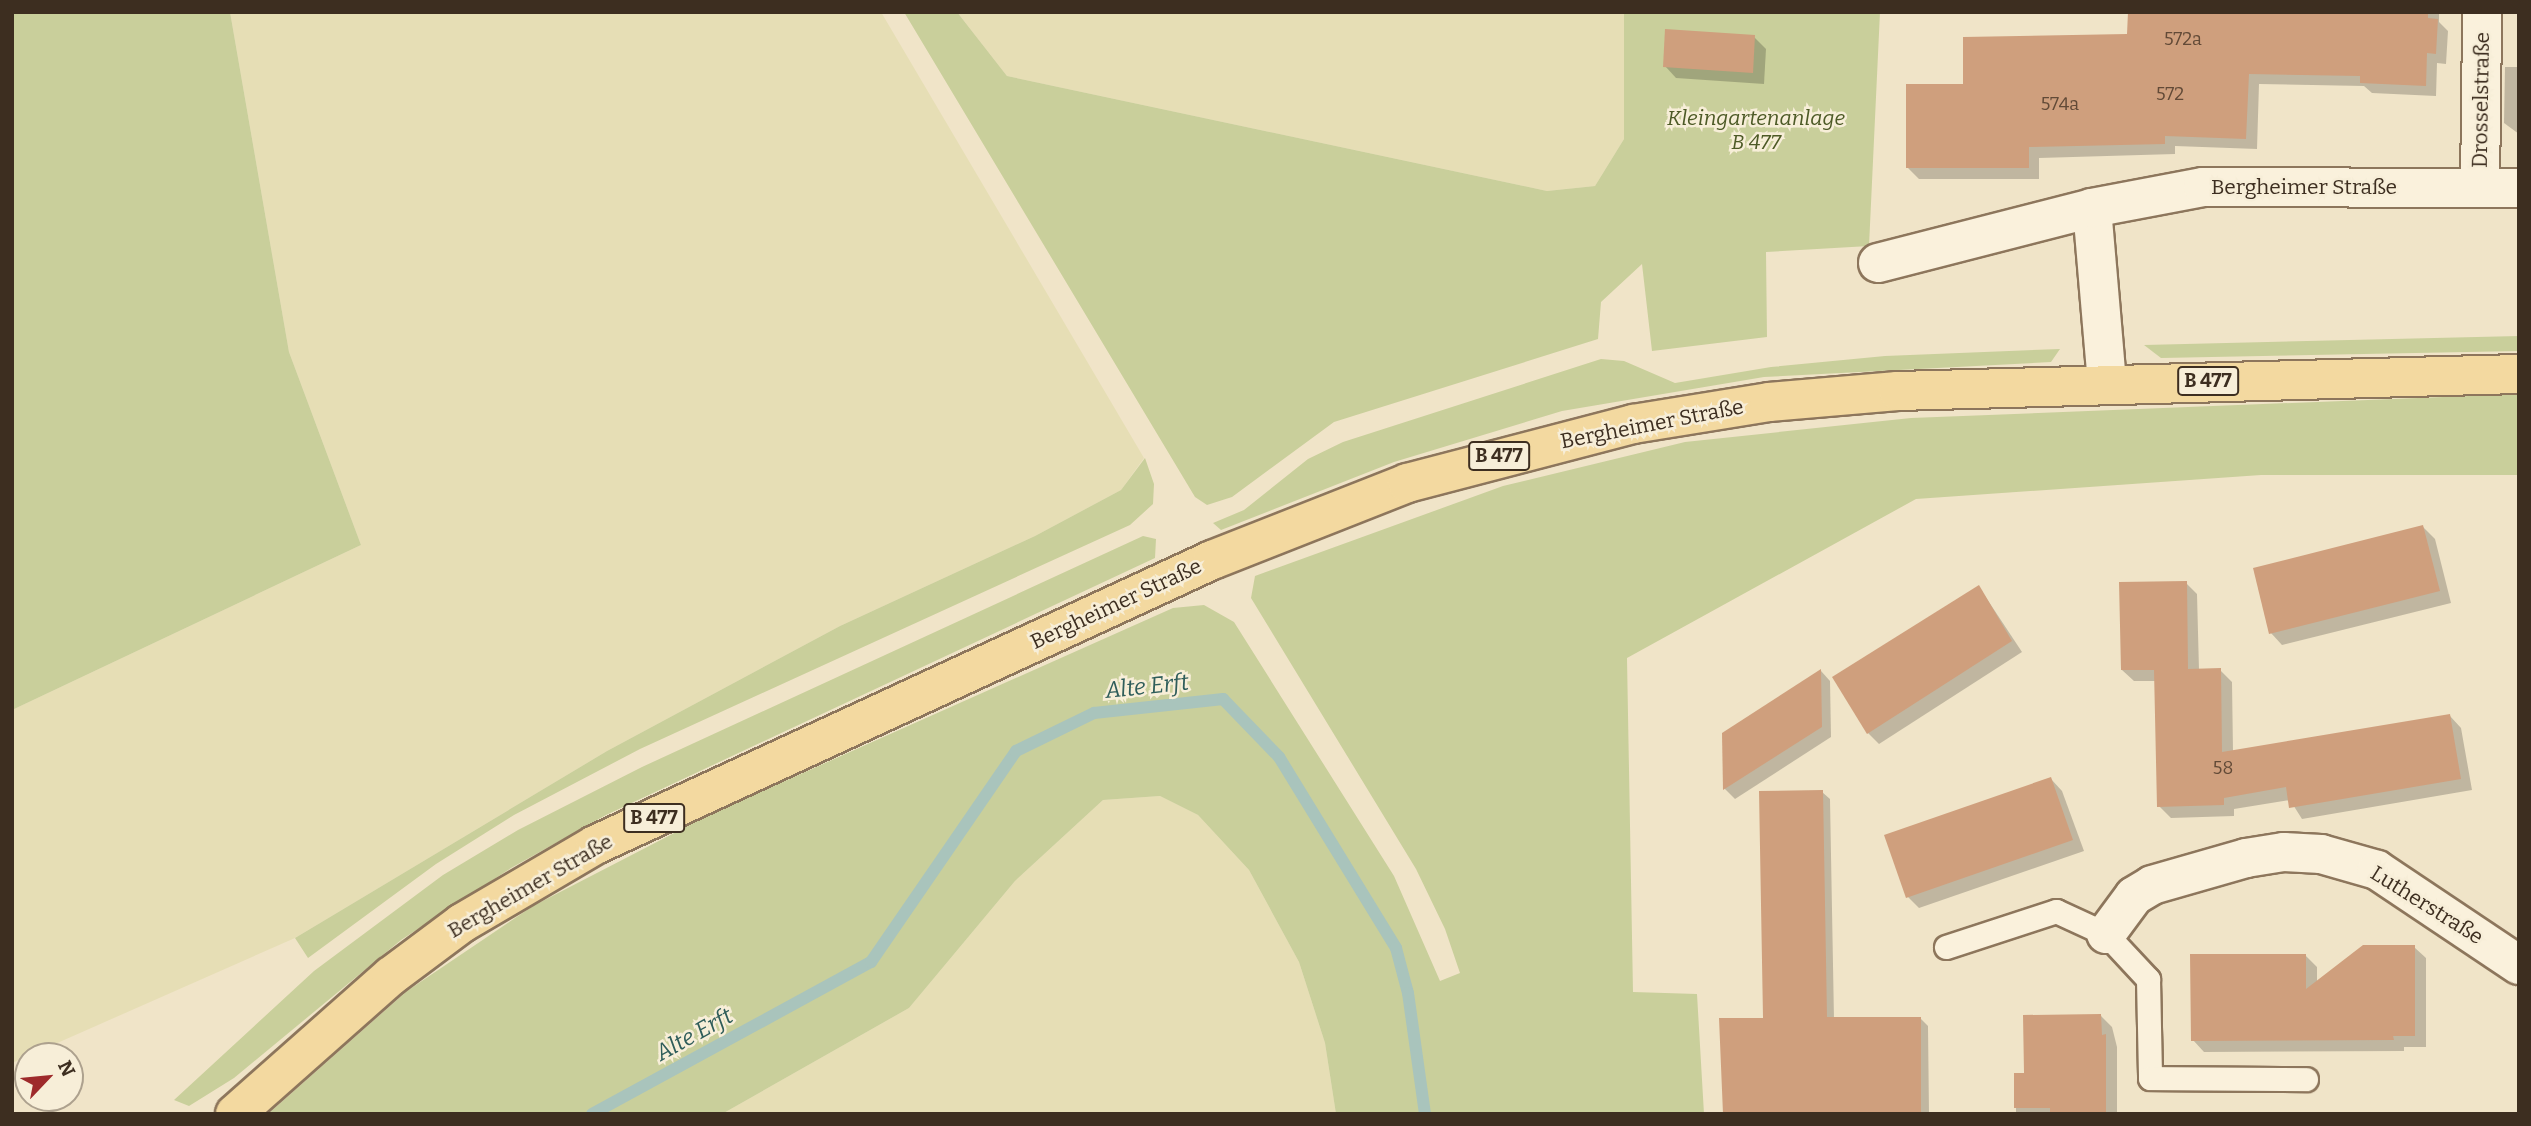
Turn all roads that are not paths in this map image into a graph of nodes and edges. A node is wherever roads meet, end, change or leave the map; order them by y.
1 (2482, 12) edge
2 (2480, 187) junction
3 (2519, 188) edge
4 (2092, 208) junction
5 (1878, 263) dead end
6 (2519, 374) edge
7 (2107, 383) junction
8 (2106, 934) junction
9 (1946, 947) dead end
10 (2519, 965) edge
11 (2306, 1079) dead end
12 (235, 1114) edge

1 - 2 street, Drosselstraße
2 - 3 street, Bergheimer Straße
2 - 4 street, Bergheimer Straße
4 - 5 street, Bergheimer Straße
4 - 7 street
6 - 7 main road, Bergheimer Straße / B 477
7 - 12 main road, Bergheimer Straße / B 477
8 - 9 lane
8 - 10 street, Lutherstraße
8 - 11 lane

